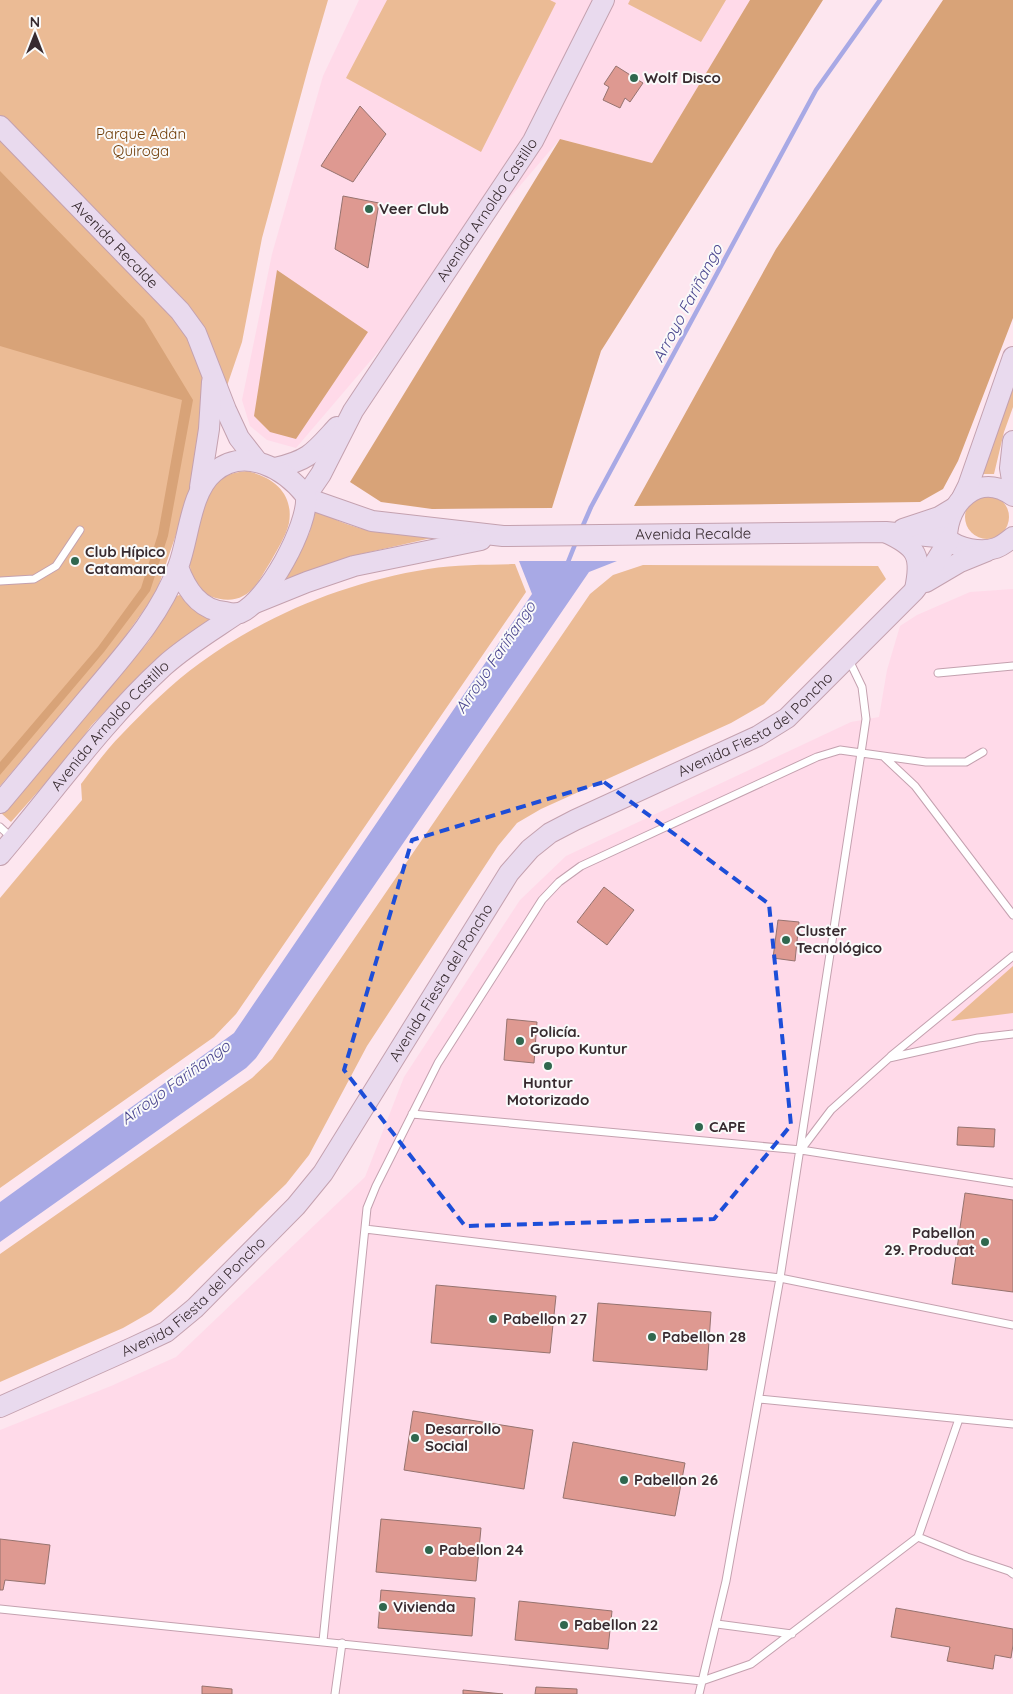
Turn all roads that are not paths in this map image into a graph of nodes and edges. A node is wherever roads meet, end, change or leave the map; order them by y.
1 (604, 0) edge
2 (0, 126) edge
3 (1013, 357) edge
4 (212, 375) junction
5 (353, 411) junction
6 (1013, 441) edge
7 (266, 465) junction
8 (1013, 486) edge
9 (200, 491) junction
10 (1013, 496) edge
11 (306, 497) junction
12 (958, 503) junction
13 (80, 530) dead end
14 (886, 532) junction
15 (503, 536) junction
16 (948, 539) junction
17 (1004, 545) edge
18 (178, 567) junction
19 (0, 581) edge
20 (914, 591) junction
21 (246, 609) junction
22 (848, 657) junction
23 (1013, 666) edge
24 (938, 673) dead end
25 (982, 752) dead end
26 (861, 753) junction
27 (883, 756) junction
28 (0, 803) edge
29 (7, 833) edge
30 (0, 855) edge
31 (1013, 915) edge
32 (1013, 956) edge
33 (1013, 1034) edge
34 (889, 1058) junction
35 (412, 1114) junction
36 (801, 1150) junction
37 (1013, 1183) edge
38 (365, 1229) junction
39 (780, 1278) junction
40 (1013, 1325) edge
41 (759, 1399) junction
42 (0, 1407) edge
43 (959, 1419) junction
44 (1013, 1424) edge
45 (918, 1537) junction
46 (1013, 1574) edge
47 (0, 1609) edge
48 (717, 1624) junction
49 (792, 1634) junction
50 (323, 1641) junction
51 (342, 1643) junction
52 (702, 1681) junction
53 (335, 1694) edge
54 (699, 1694) edge

1 - 5 main road, Avenida Arnoldo Castillo
2 - 4 main road, Avenida Recalde
3 - 12 main road
4 - 7 main road, Avenida Recalde
4 - 9 main road, Avenida Recalde
5 - 7 main road, Avenida Arnoldo Castillo
5 - 11 main road, Avenida Arnoldo Castillo
6 - 8 main road
7 - 9 main road
7 - 11 main road
9 - 18 main road
10 - 12 main road, Avenida Recalde
11 - 15 main road, Avenida Recalde
11 - 21 main road
12 - 14 main road, Avenida Recalde
12 - 16 main road
13 - 19 lane
14 - 15 main road, Avenida Recalde
14 - 16 main road, Avenida Recalde
14 - 20 main road
15 - 21 main road, Avenida Recalde
16 - 17 main road, Avenida Recalde
16 - 20 main road, Avenida Fiesta del Poncho
17 - 20 main road, Avenida Fiesta del Poncho
18 - 21 main road
18 - 28 main road
20 - 22 main road, Avenida Fiesta del Poncho
21 - 29 main road, Avenida Arnoldo Castillo
22 - 26 lane
22 - 42 main road, Avenida Fiesta del Poncho
23 - 24 lane
25 - 27 lane
26 - 27 lane
26 - 35 lane
26 - 36 lane
27 - 31 lane
29 - 30 main road, Avenida Arnoldo Castillo
32 - 34 lane
33 - 34 lane
34 - 36 lane
35 - 36 lane
35 - 38 lane
36 - 37 lane
36 - 39 lane
38 - 39 lane
38 - 50 lane
39 - 40 lane
39 - 41 lane
41 - 43 lane
41 - 48 lane
43 - 44 lane
43 - 45 lane
45 - 46 lane
45 - 49 lane
47 - 50 lane
48 - 49 lane
48 - 52 lane
49 - 52 lane
50 - 51 lane
51 - 52 lane
51 - 53 lane
52 - 54 lane

